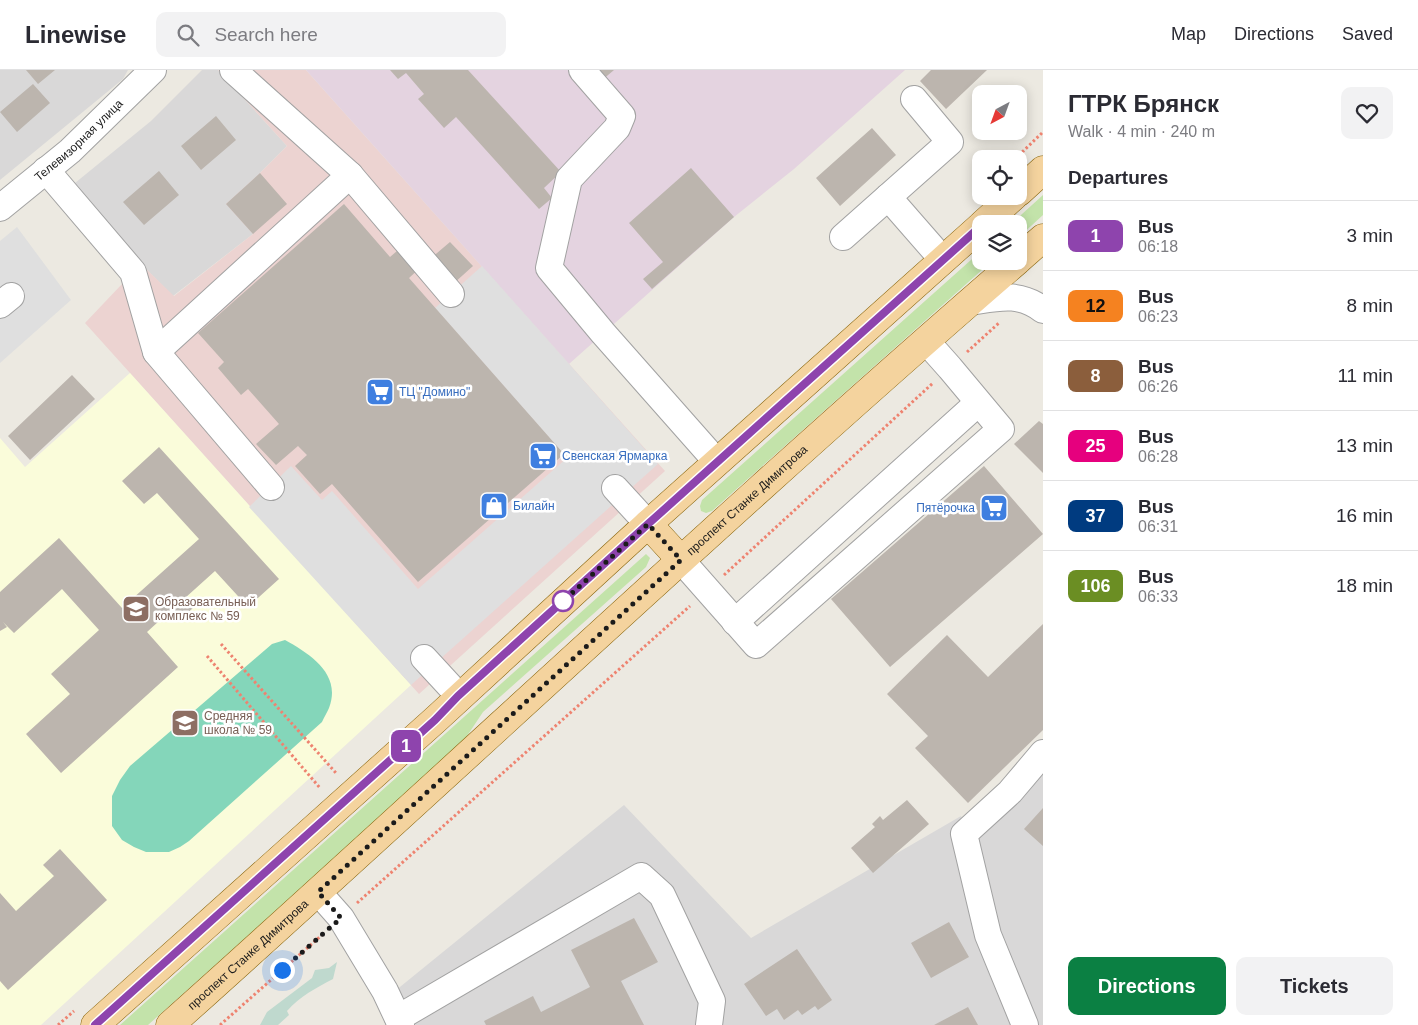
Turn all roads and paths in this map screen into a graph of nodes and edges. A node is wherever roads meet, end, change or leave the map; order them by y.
1 (153, 70) edge
2 (233, 70) edge
3 (582, 70) edge
4 (914, 99) dead end
5 (1043, 132) edge
6 (1024, 150) edge
7 (46, 170) junction
8 (1043, 170) edge
9 (350, 175) junction
10 (1027, 185) edge
11 (888, 197) junction
12 (1004, 205) edge
13 (0, 208) edge
14 (993, 215) edge
15 (972, 234) edge
16 (843, 237) dead end
17 (1043, 238) edge
18 (1027, 252) edge
19 (944, 260) junction
20 (1006, 270) edge
21 (451, 294) dead end
22 (969, 302) junction
23 (1034, 305) edge
24 (926, 341) junction
25 (156, 352) junction
26 (950, 368) junction
27 (978, 403) junction
28 (717, 462) junction
29 (271, 487) dead end
30 (615, 488) dead end
31 (648, 524) junction
32 (681, 560) junction
33 (707, 590) junction
34 (735, 622) junction
35 (221, 644) dead end
36 (207, 656) dead end
37 (424, 658) dead end
38 (458, 696) junction
39 (1043, 753) edge
40 (336, 774) dead end
41 (320, 788) dead end
42 (318, 892) junction
43 (341, 918) junction
44 (400, 1022) edge
45 (95, 1025) edge
46 (170, 1025) edge
47 (220, 1025) edge
48 (709, 1025) edge
49 (1025, 1025) edge

1 - 7 street, Телевизорная улица
2 - 9 street
3 - 28 street
4 - 11 street
5 - 6 path
7 - 13 street, Телевизорная улица
7 - 25 street
8 - 10 main road
9 - 21 street
9 - 25 street
11 - 16 street
11 - 19 street
12 - 14 main road
15 - 19 main road
17 - 18 main road, проспект Станке Димитрова
19 - 28 main road
20 - 22 main road, проспект Станке Димитрова
22 - 23 street
22 - 24 main road, проспект Станке Димитрова
23 - 26 path
24 - 26 street
24 - 32 main road, проспект Станке Димитрова
25 - 29 street
26 - 27 street
26 - 33 path
27 - 34 street
27 - 34 street
28 - 31 main road
30 - 31 street
31 - 32 main road
31 - 38 main road
32 - 33 street
32 - 42 main road, проспект Станке Димитрова
33 - 34 street
33 - 43 path
35 - 40 path
36 - 41 path
37 - 38 street
38 - 45 main road
39 - 49 street
42 - 43 street
42 - 46 main road, проспект Станке Димитрова
43 - 44 street
43 - 47 path
44 - 48 street

